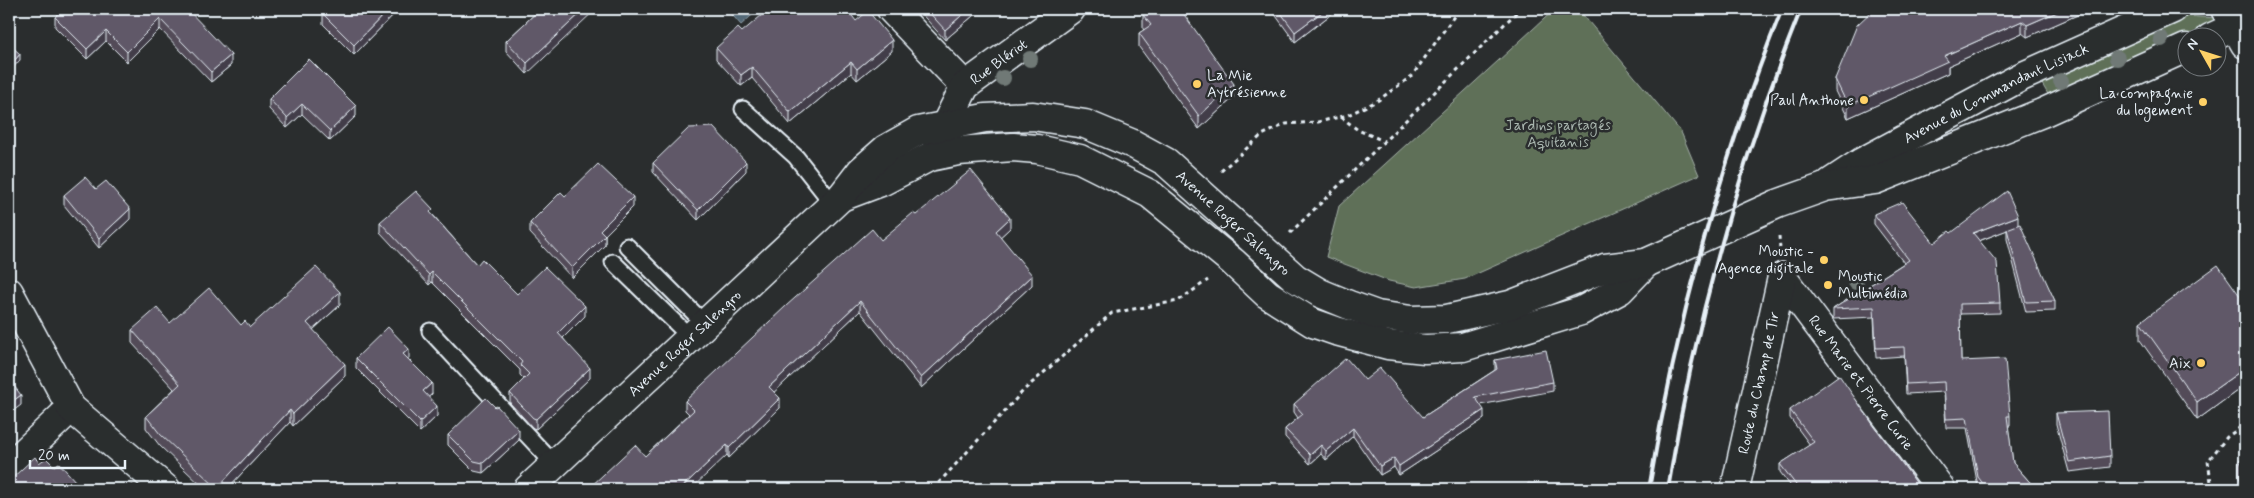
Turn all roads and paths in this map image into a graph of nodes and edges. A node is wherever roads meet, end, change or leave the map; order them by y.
1 (891, 9) edge
2 (1072, 9) edge
3 (1459, 9) edge
4 (1520, 9) edge
5 (2173, 9) edge
6 (2238, 25) edge
7 (2226, 31) edge
8 (2176, 52) edge
9 (965, 86) junction
10 (743, 109) dead end
11 (1341, 117) junction
12 (947, 124) junction
13 (1384, 142) junction
14 (929, 157) junction
15 (1825, 187) junction
16 (1201, 192) junction
17 (837, 200) junction
18 (1777, 204) junction
19 (628, 246) dead end
20 (1677, 250) joint
21 (1268, 253) junction
22 (613, 262) dead end
23 (1234, 262) junction
24 (1646, 263) junction
25 (1782, 277) junction
26 (9, 292) edge
27 (697, 330) junction
28 (430, 331) dead end
29 (71, 408) junction
30 (2245, 424) edge
31 (555, 465) junction
32 (9, 467) edge
33 (166, 489) edge
34 (528, 489) edge
35 (933, 489) edge
36 (1736, 489) edge
37 (1941, 489) edge
38 (2212, 489) edge

1 - 9 main road
2 - 9 main road, Rue Blériot
3 - 11 path
4 - 13 path
5 - 15 main road, Avenue du Commandant Lisiack
6 - 7 main road
8 - 15 main road, Avenue du Commandant Lisiack
9 - 12 main road, Rue Blériot
10 - 17 lane
11 - 13 path
11 - 16 path
12 - 14 main road, Rue Blériot
12 - 16 main road, Avenue Roger Salengro
12 - 17 main road, Avenue Roger Salengro
13 - 21 path
14 - 17 main road, Avenue Roger Salengro
14 - 23 main road, Avenue Roger Salengro
15 - 18 main road, Avenue du Commandant Lisiack
16 - 21 main road, Avenue Roger Salengro
17 - 27 main road, Avenue Roger Salengro
18 - 20 main road, Avenue du Commandant Lisiack
18 - 25 path
19 - 27 lane
20 - 24 main road, Avenue Roger Salengro
21 - 24 main road, Avenue Roger Salengro
22 - 27 lane
23 - 24 main road, Avenue Roger Salengro
23 - 35 path
25 - 36 main road, Route du Champ de Tir
25 - 37 main road, Rue Marie et Pierre Curie
26 - 29 main road
27 - 31 main road, Avenue Roger Salengro
28 - 31 lane
29 - 32 main road
29 - 33 main road
30 - 38 path
31 - 34 main road, Avenue Roger Salengro

